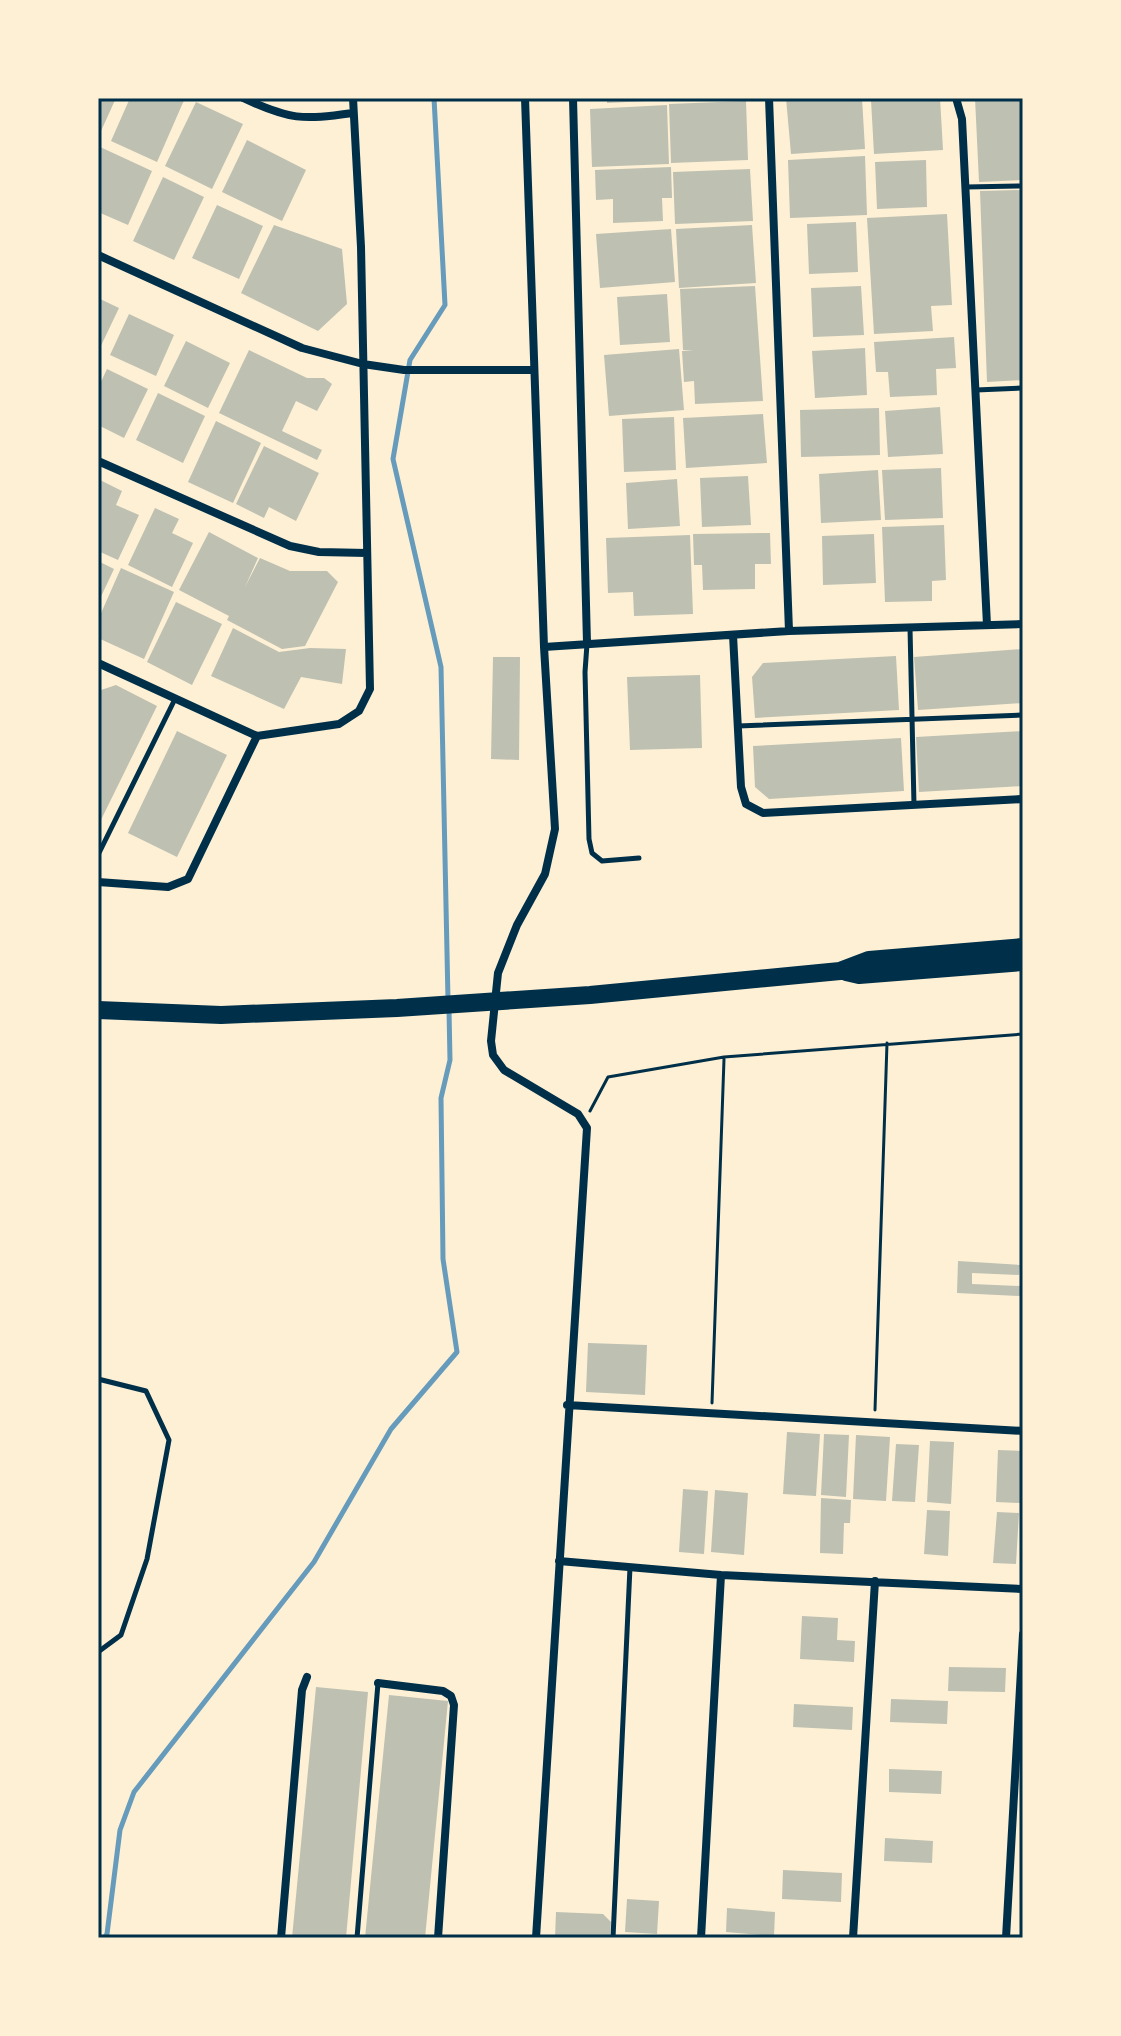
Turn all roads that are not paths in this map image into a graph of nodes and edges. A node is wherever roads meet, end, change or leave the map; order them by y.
1 (243, 98) edge
2 (353, 98) edge
3 (525, 98) edge
4 (573, 98) edge
5 (769, 98) edge
6 (956, 98) edge
7 (353, 113) junction
8 (1023, 186) edge
9 (965, 187) junction
10 (98, 255) edge
11 (363, 364) junction
12 (533, 370) junction
13 (1023, 388) edge
14 (975, 390) junction
15 (98, 461) edge
16 (367, 553) junction
17 (1023, 624) edge
18 (987, 625) junction
19 (910, 628) junction
20 (789, 631) junction
21 (733, 635) junction
22 (587, 643) junction
23 (544, 647) junction
24 (98, 663) edge
25 (175, 699) junction
26 (1023, 715) edge
27 (912, 719) junction
28 (738, 726) junction
29 (257, 736) junction
30 (1023, 799) edge
31 (914, 805) junction
32 (98, 855) edge
33 (639, 858) dead end
34 (98, 882) edge
35 (1023, 947) edge
36 (1023, 962) edge
37 (840, 971) junction
38 (98, 1010) edge
39 (98, 1379) edge
40 (567, 1405) junction
41 (1023, 1431) edge
42 (559, 1561) junction
43 (630, 1567) junction
44 (721, 1575) junction
45 (875, 1581) junction
46 (1023, 1589) edge
47 (1023, 1634) edge
48 (98, 1652) edge
49 (307, 1677) dead end
50 (378, 1683) joint
51 (281, 1938) edge
52 (357, 1938) edge
53 (438, 1938) edge
54 (536, 1938) edge
55 (613, 1938) edge
56 (701, 1938) edge
57 (853, 1938) edge
58 (1006, 1938) edge

1 - 7 street
2 - 7 street
3 - 12 street
4 - 22 street
5 - 20 street
6 - 9 street
7 - 11 street
8 - 9 lane
9 - 14 street
10 - 11 street
11 - 12 street
11 - 16 street
12 - 23 street
13 - 14 lane
14 - 18 street
15 - 16 street
16 - 29 street
17 - 18 street
18 - 19 street
19 - 20 street
19 - 27 lane
20 - 21 street
21 - 22 street
21 - 28 street
22 - 23 street
22 - 33 lane
23 - 40 street
24 - 25 street
25 - 29 street
25 - 32 lane
26 - 27 lane
27 - 28 lane
27 - 31 lane
28 - 31 street
29 - 34 street
30 - 31 street
35 - 37 highway
36 - 37 highway
37 - 38 highway
39 - 48 lane
40 - 41 street
40 - 42 street
42 - 43 street
42 - 54 street
43 - 44 street
43 - 55 lane
44 - 45 street
44 - 56 street
45 - 46 street
45 - 57 street
47 - 58 street
49 - 51 street
50 - 52 lane
50 - 53 street

